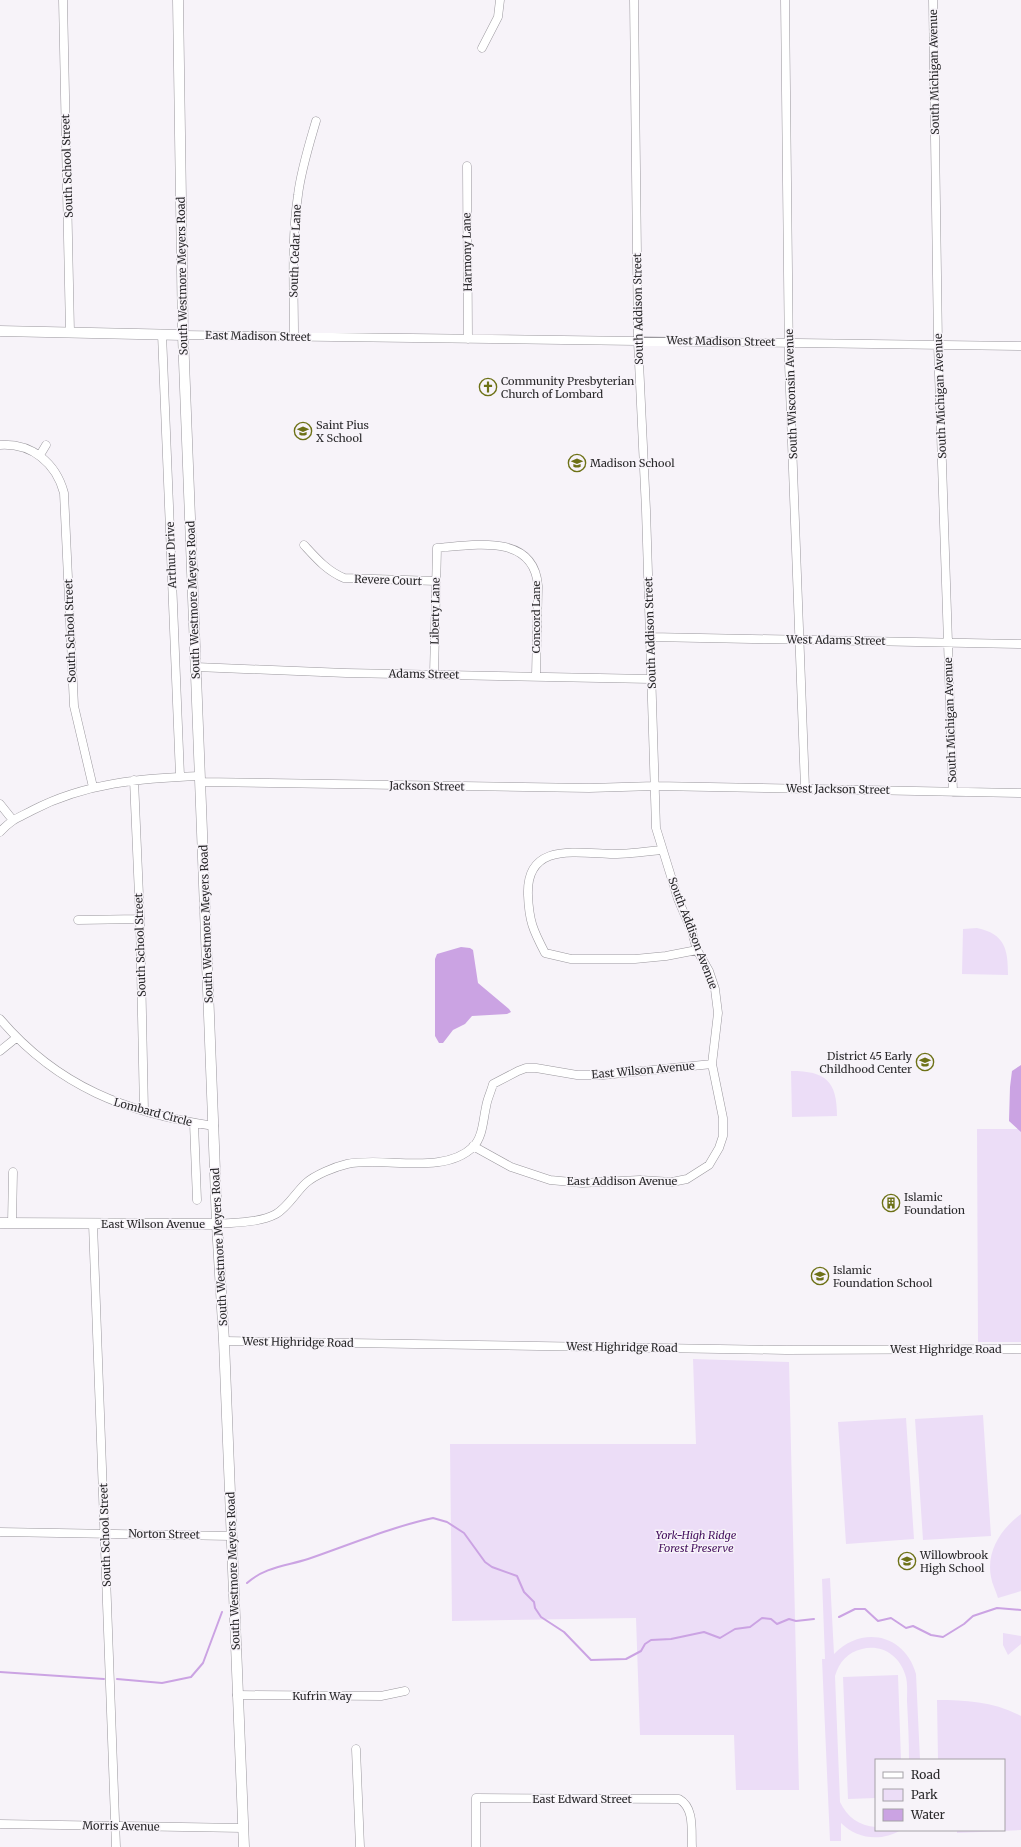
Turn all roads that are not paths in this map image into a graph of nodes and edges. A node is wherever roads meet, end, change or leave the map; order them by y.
1 (63, 0) edge
2 (178, 0) edge
3 (500, 0) edge
4 (634, 0) edge
5 (785, 0) edge
6 (933, 0) edge
7 (482, 48) dead end
8 (316, 121) dead end
9 (466, 166) dead end
10 (0, 331) edge
11 (70, 332) junction
12 (162, 334) junction
13 (183, 335) junction
14 (294, 336) junction
15 (468, 338) junction
16 (638, 341) junction
17 (789, 342) junction
18 (938, 344) junction
19 (1021, 346) edge
20 (0, 445) edge
21 (46, 445) dead end
22 (40, 455) junction
23 (304, 545) dead end
24 (529, 560) joint
25 (436, 581) junction
26 (650, 637) junction
27 (799, 640) junction
28 (948, 642) junction
29 (1021, 644) edge
30 (196, 667) junction
31 (434, 674) junction
32 (536, 676) junction
33 (652, 679) junction
34 (180, 776) junction
35 (200, 779) junction
36 (134, 780) junction
37 (655, 786) junction
38 (93, 787) junction
39 (805, 788) junction
40 (953, 792) junction
41 (1021, 793) edge
42 (0, 804) edge
43 (12, 819) junction
44 (0, 832) edge
45 (662, 850) junction
46 (140, 919) junction
47 (78, 920) dead end
48 (697, 950) junction
49 (0, 1019) edge
50 (16, 1038) junction
51 (0, 1051) edge
52 (712, 1064) junction
53 (144, 1110) junction
54 (194, 1123) junction
55 (214, 1126) junction
56 (473, 1146) junction
57 (718, 1151) joint
58 (13, 1172) dead end
59 (197, 1200) dead end
60 (0, 1223) edge
61 (12, 1223) junction
62 (93, 1224) junction
63 (217, 1224) junction
64 (224, 1341) junction
65 (1021, 1349) edge
66 (0, 1532) edge
67 (105, 1533) junction
68 (231, 1536) junction
69 (405, 1691) dead end
70 (237, 1695) junction
71 (356, 1749) dead end
72 (0, 1824) edge
73 (116, 1827) junction
74 (243, 1828) junction
75 (116, 1847) edge
76 (244, 1847) edge
77 (360, 1847) edge
78 (476, 1847) edge
79 (692, 1847) edge

1 - 11 street, South School Street
2 - 13 street, South Westmore Meyers Road
3 - 7 street
4 - 16 street, South Addison Street
5 - 17 street, South Wisconsin Avenue
6 - 18 street, South Michigan Avenue
8 - 14 street, South Cedar Lane
9 - 15 street, Harmony Lane
10 - 11 street, East Madison Street
11 - 12 street, East Madison Street
12 - 13 street, East Madison Street
12 - 34 street, Arthur Drive
13 - 14 street, East Madison Street
13 - 30 street, South Westmore Meyers Road
14 - 15 street, East Madison Street
15 - 16 street, West Madison Street
16 - 17 street, West Madison Street
16 - 26 street, South Addison Street
17 - 18 street, West Madison Street
17 - 27 street, South Wisconsin Avenue
18 - 19 street, West Madison Street
18 - 28 street, South Michigan Avenue
20 - 22 street
21 - 22 street
22 - 38 street, South School Street
23 - 25 street, Revere Court
24 - 25 street, Liberty Lane
24 - 32 street, Concord Lane
25 - 31 street, Liberty Lane
26 - 27 street, West Adams Street
26 - 33 street, South Addison Street
27 - 28 street, West Adams Street
27 - 39 street, South Wisconsin Avenue
28 - 29 street, West Adams Street
28 - 40 street, South Michigan Avenue
30 - 31 street, Adams Street
30 - 35 street, South Westmore Meyers Road
31 - 32 street, Adams Street
32 - 33 street, Adams Street
33 - 37 street, South Addison Street
34 - 35 street
34 - 36 street
35 - 37 street, Jackson Street
35 - 55 street, South Westmore Meyers Road
36 - 38 street
36 - 46 street, South School Street
37 - 39 street, West Jackson Street
37 - 45 street, South Addison Avenue
38 - 43 street
39 - 40 street, West Jackson Street
40 - 41 street, West Jackson Street
42 - 43 street
43 - 44 street
45 - 48 street, South Addison Avenue
45 - 48 street
46 - 47 street
46 - 53 street, South School Street
48 - 52 street, South Addison Avenue
49 - 50 street, Lombard Circle
50 - 51 street
50 - 53 street, Lombard Circle
52 - 56 street, East Wilson Avenue
52 - 57 street, South Addison Avenue
53 - 54 street, Lombard Circle
54 - 55 street, Lombard Circle
54 - 59 street
55 - 63 street, South Westmore Meyers Road
56 - 57 street, East Addison Avenue
56 - 63 street, East Wilson Avenue
58 - 61 street
60 - 61 street, East Wilson Avenue
61 - 62 street, East Wilson Avenue
62 - 63 street, East Wilson Avenue
62 - 67 street, South School Street
63 - 64 street, South Westmore Meyers Road
64 - 65 street, West Highridge Road
64 - 68 street, South Westmore Meyers Road
66 - 67 street, Norton Street
67 - 68 street, Norton Street
67 - 73 street, South School Street
68 - 70 street, South Westmore Meyers Road
69 - 70 street, Kufrin Way
70 - 74 street, South Westmore Meyers Road
71 - 77 street
72 - 73 street, Morris Avenue
73 - 74 street, Morris Avenue
73 - 75 street, South School Street
74 - 76 street, South Westmore Meyers Road
78 - 79 street, East Edward Street

